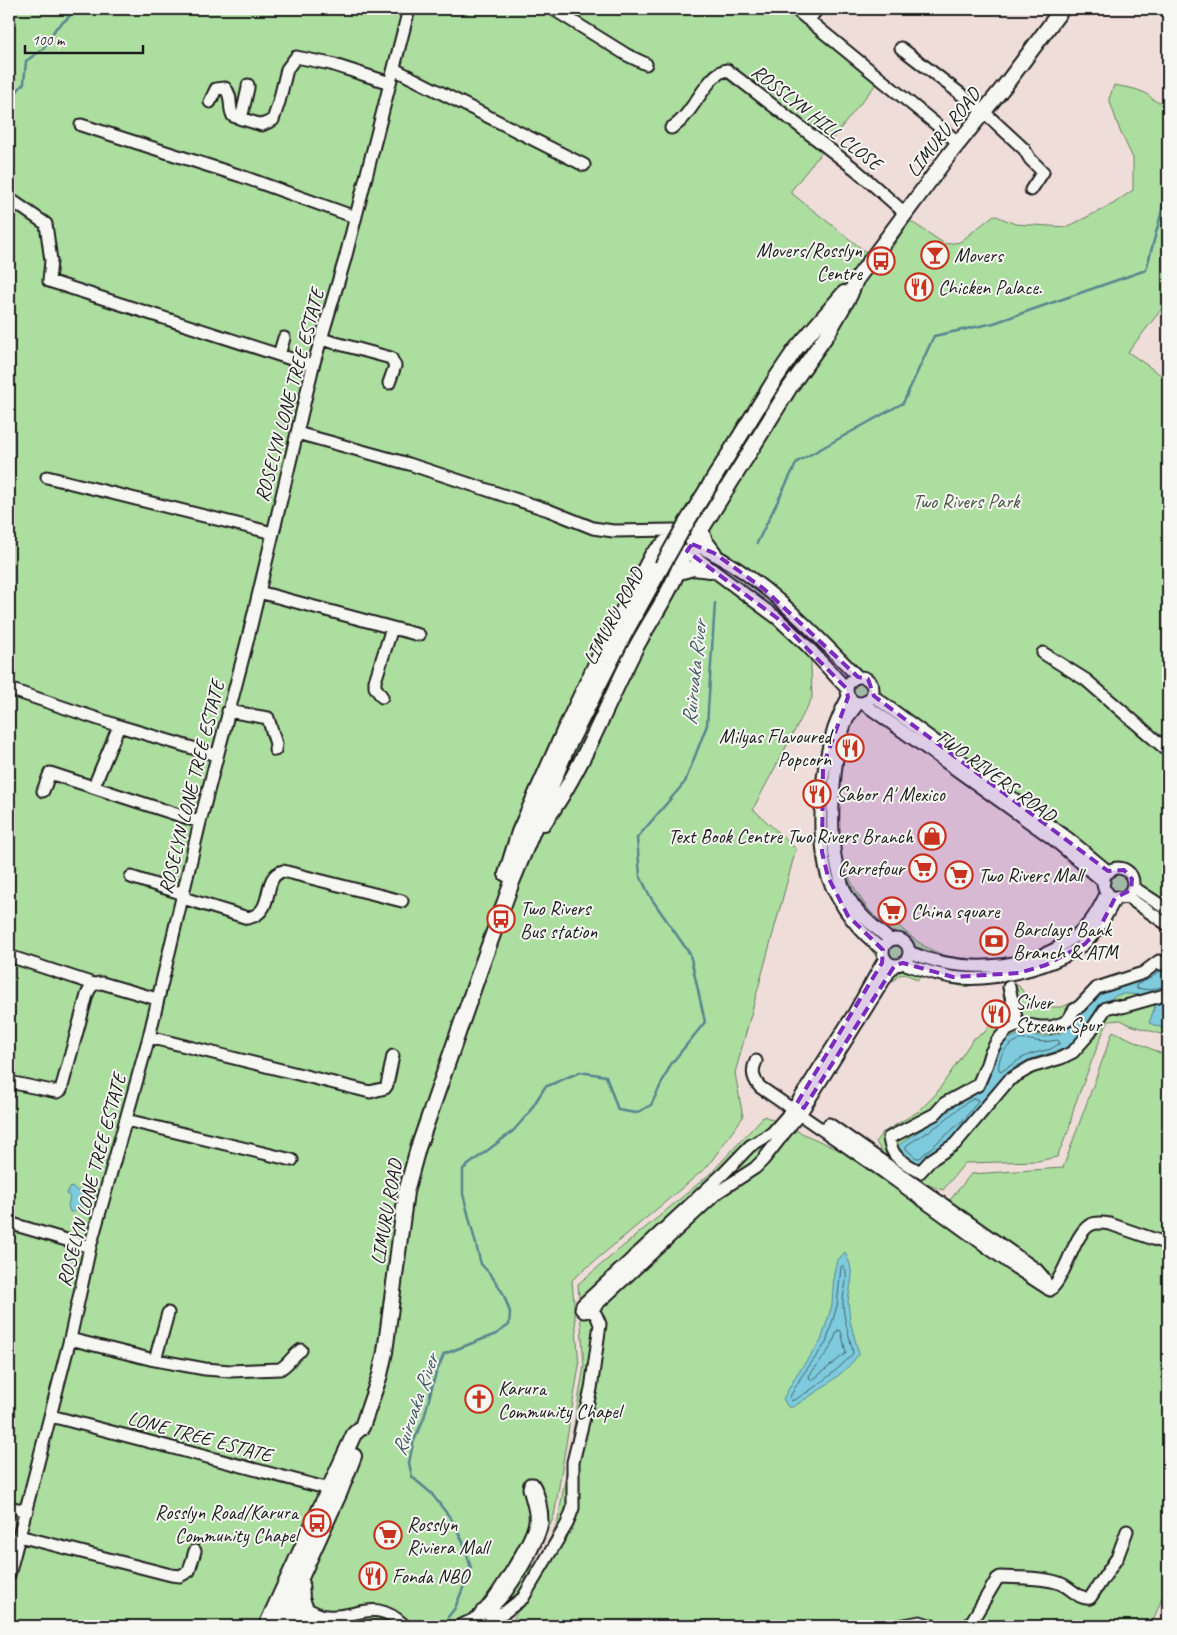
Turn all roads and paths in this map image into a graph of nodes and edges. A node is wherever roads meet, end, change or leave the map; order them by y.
1 (409, 9) edge
2 (553, 9) edge
3 (795, 9) edge
4 (817, 9) edge
5 (1062, 9) edge
6 (809, 20) junction
7 (901, 48) dead end
8 (646, 64) dead end
9 (394, 69) junction
10 (390, 83) junction
11 (248, 85) dead end
12 (210, 102) dead end
13 (984, 112) junction
14 (241, 119) junction
15 (81, 125) dead end
16 (671, 128) dead end
17 (959, 144) junction
18 (584, 165) dead end
19 (1032, 190) dead end
20 (9, 203) edge
21 (906, 214) junction
22 (356, 217) junction
23 (855, 283) junction
24 (284, 338) dead end
25 (321, 339) junction
26 (279, 355) junction
27 (313, 366) junction
28 (389, 384) dead end
29 (297, 433) junction
30 (48, 477) dead end
31 (273, 533) junction
32 (688, 538) junction
33 (666, 542) junction
34 (714, 553) joint
35 (727, 562) junction
36 (670, 569) junction
37 (715, 572) junction
38 (259, 592) junction
39 (392, 628) junction
40 (419, 636) dead end
41 (1043, 653) dead end
42 (858, 677) junction
43 (9, 689) edge
44 (847, 693) junction
45 (872, 695) junction
46 (382, 697) dead end
47 (861, 703) junction
48 (228, 711) junction
49 (119, 726) junction
50 (926, 734) junction
51 (920, 744) junction
52 (275, 750) dead end
53 (1168, 751) edge
54 (216, 755) junction
55 (94, 786) junction
56 (42, 791) dead end
57 (200, 822) junction
58 (131, 877) dead end
59 (1116, 888) junction
60 (183, 896) junction
61 (402, 901) dead end
62 (1168, 910) edge
63 (500, 917) junction
64 (1168, 925) edge
65 (890, 940) junction
66 (909, 952) junction
67 (884, 954) junction
68 (9, 956) edge
69 (899, 964) junction
70 (1161, 964) dead end
71 (476, 980) junction
72 (94, 984) junction
73 (1009, 987) dead end
74 (1168, 994) edge
75 (157, 999) junction
76 (1018, 1026) junction
77 (149, 1038) junction
78 (393, 1056) dead end
79 (9, 1082) edge
80 (798, 1109) junction
81 (126, 1120) junction
82 (292, 1160) dead end
83 (9, 1223) edge
84 (1168, 1244) edge
85 (90, 1247) junction
86 (591, 1310) junction
87 (168, 1313) dead end
88 (70, 1339) junction
89 (300, 1350) dead end
90 (155, 1360) junction
91 (51, 1416) junction
92 (334, 1491) junction
93 (9, 1507) edge
94 (27, 1511) junction
95 (1127, 1531) dead end
96 (19, 1536) junction
97 (195, 1551) dead end
98 (9, 1575) edge
99 (300, 1580) junction
100 (283, 1603) junction
101 (482, 1611) junction
102 (305, 1613) junction
103 (266, 1626) edge
104 (280, 1626) edge
105 (405, 1626) edge
106 (459, 1626) edge
107 (899, 1626) edge
108 (932, 1626) edge
109 (969, 1626) edge

1 - 9 street, ROSELYN LONE TREE ESTATE
2 - 8 street
3 - 6 street
4 - 6 street
5 - 13 main road, LIMURU ROAD
6 - 17 street
7 - 13 street
9 - 10 street, ROSELYN LONE TREE ESTATE
9 - 18 street
10 - 14 street
10 - 22 street, ROSELYN LONE TREE ESTATE
11 - 14 street
12 - 14 street
13 - 17 main road, LIMURU ROAD
13 - 19 street
15 - 22 street
16 - 21 street, ROSSLYN HILL CLOSE
17 - 21 main road, LIMURU ROAD
20 - 26 street
21 - 23 main road, LIMURU ROAD
22 - 25 street, ROSELYN LONE TREE ESTATE
23 - 32 main road, LIMURU ROAD
23 - 32 main road, LIMURU ROAD
24 - 26 street
25 - 27 street, ROSELYN LONE TREE ESTATE
25 - 28 street
26 - 27 street
27 - 29 street, ROSELYN LONE TREE ESTATE
29 - 31 street, ROSELYN LONE TREE ESTATE
29 - 32 street
30 - 31 street
31 - 38 street, ROSELYN LONE TREE ESTATE
32 - 33 main road, LIMURU ROAD
32 - 33 main road
32 - 34 main road
32 - 36 main road, LIMURU ROAD, bridge
32 - 36 main road, LIMURU ROAD
32 - 37 street
33 - 71 main road, LIMURU ROAD
34 - 35 street
35 - 37 street
35 - 42 street
36 - 37 main road
36 - 63 main road, LIMURU ROAD
36 - 63 main road, LIMURU ROAD
37 - 44 street
38 - 39 street
38 - 48 street, ROSELYN LONE TREE ESTATE
39 - 40 street
39 - 46 street
41 - 53 street
42 - 44 street
42 - 45 street
43 - 49 street
44 - 47 street
44 - 67 street
45 - 47 street
45 - 50 street, TWO RIVERS ROAD
47 - 51 street, TWO RIVERS ROAD
47 - 65 street
48 - 52 street
48 - 54 street, ROSELYN LONE TREE ESTATE
49 - 54 street
49 - 55 street
50 - 51 street
50 - 59 street, TWO RIVERS ROAD
51 - 59 street, TWO RIVERS ROAD
54 - 57 street, ROSELYN LONE TREE ESTATE
55 - 56 street
55 - 57 street
57 - 60 street, ROSELYN LONE TREE ESTATE
58 - 60 street
59 - 62 street, TWO RIVERS ROAD
59 - 64 street, TWO RIVERS ROAD
59 - 66 street
59 - 69 street
60 - 61 street
60 - 75 street, ROSELYN LONE TREE ESTATE
63 - 71 main road, LIMURU ROAD
65 - 66 street
65 - 67 street
66 - 69 street
67 - 69 street
67 - 80 street
68 - 72 street
69 - 80 street
70 - 76 street
71 - 92 main road, LIMURU ROAD
72 - 75 street
72 - 79 street
73 - 76 street
74 - 76 street
75 - 77 street, ROSELYN LONE TREE ESTATE
77 - 78 street
77 - 81 street, ROSELYN LONE TREE ESTATE
80 - 84 street
80 - 86 street
80 - 86 street
81 - 82 street
81 - 85 street, ROSELYN LONE TREE ESTATE
83 - 85 street
85 - 88 street, ROSELYN LONE TREE ESTATE
86 - 101 street
87 - 90 street
88 - 90 street
88 - 91 street, ROSELYN LONE TREE ESTATE
89 - 90 street
91 - 92 street, LONE TREE ESTATE
91 - 94 street, ROSELYN LONE TREE ESTATE
92 - 99 main road, LIMURU ROAD
92 - 100 main road, LIMURU ROAD
93 - 94 street
94 - 96 street, ROSELYN LONE TREE ESTATE
95 - 109 street
96 - 97 street
96 - 98 street, ROSELYN LONE TREE ESTATE
99 - 100 main road, LIMURU ROAD
99 - 102 main road
100 - 102 street
100 - 103 main road, LIMURU ROAD
100 - 104 main road, LIMURU ROAD
101 - 101 street
101 - 106 street
102 - 104 main road
102 - 105 street
107 - 108 street

